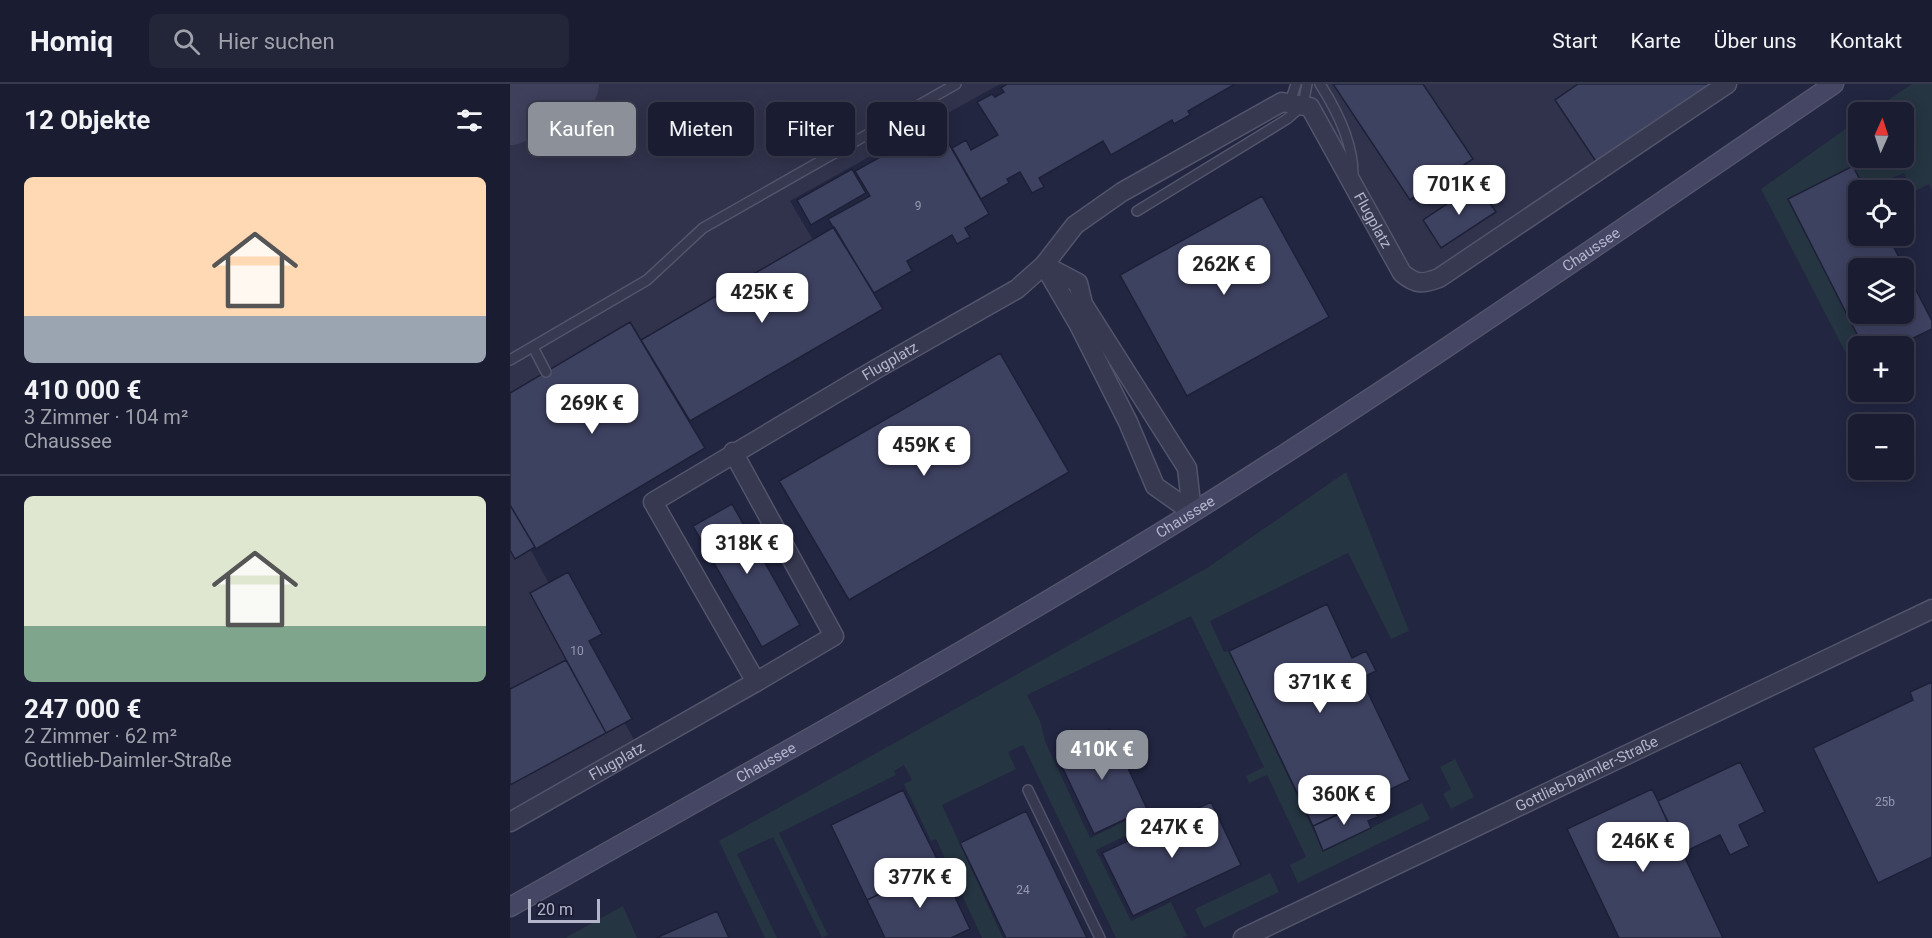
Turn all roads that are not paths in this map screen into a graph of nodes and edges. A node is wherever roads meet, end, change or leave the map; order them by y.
1 (956, 84) edge
2 (1296, 84) edge
3 (1307, 84) edge
4 (1320, 84) edge
5 (1727, 84) edge
6 (1834, 84) edge
7 (1297, 104) junction
8 (1353, 186) junction
9 (1137, 211) dead end
10 (1044, 265) junction
11 (532, 348) junction
12 (510, 360) edge
13 (546, 372) dead end
14 (734, 452) junction
15 (1192, 512) junction
16 (1932, 609) edge
17 (756, 682) junction
18 (1028, 790) dead end
19 (510, 822) edge
20 (510, 907) edge
21 (1100, 938) edge
22 (1243, 938) edge

1 - 11 lane
2 - 7 lane
3 - 7 lane
4 - 8 lane
5 - 8 street, Flugplatz
6 - 15 main road, Chaussee
7 - 8 street, Flugplatz
7 - 9 lane
7 - 10 street, Flugplatz
10 - 14 street, Flugplatz
10 - 15 street
10 - 15 street
11 - 12 lane
11 - 13 lane
14 - 17 street, Flugplatz
14 - 17 street, Flugplatz
15 - 20 main road, Chaussee
16 - 22 street, Gottlieb-Daimler-Straße
17 - 19 street, Flugplatz
18 - 21 lane

